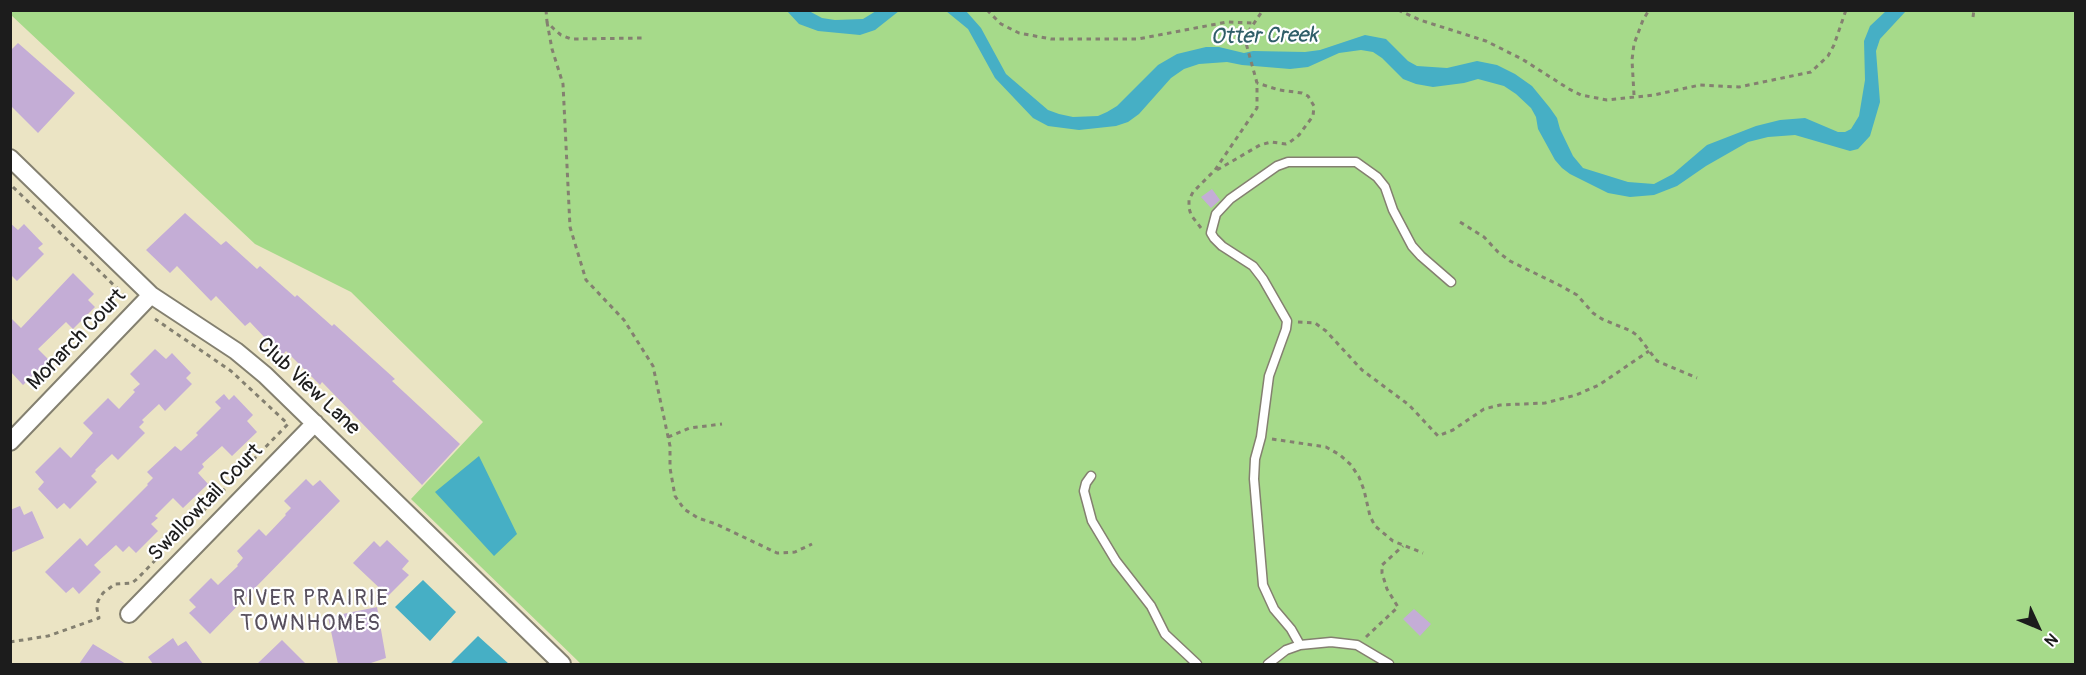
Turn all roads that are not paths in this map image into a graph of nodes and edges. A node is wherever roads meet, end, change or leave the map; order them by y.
1 (11, 160) edge
2 (1451, 282) dead end
3 (151, 295) junction
4 (315, 423) junction
5 (10, 442) edge
6 (1091, 476) dead end
7 (129, 614) dead end
8 (1300, 645) junction
9 (562, 664) edge
10 (1197, 664) edge
11 (1269, 664) edge
12 (1389, 664) edge

1 - 3 street, Club View Lane
2 - 8 lane
3 - 4 street, Club View Lane
3 - 5 street, Monarch Court
4 - 7 street, Swallowtail Court
4 - 9 street, Club View Lane
6 - 10 lane
8 - 11 lane
8 - 12 lane

